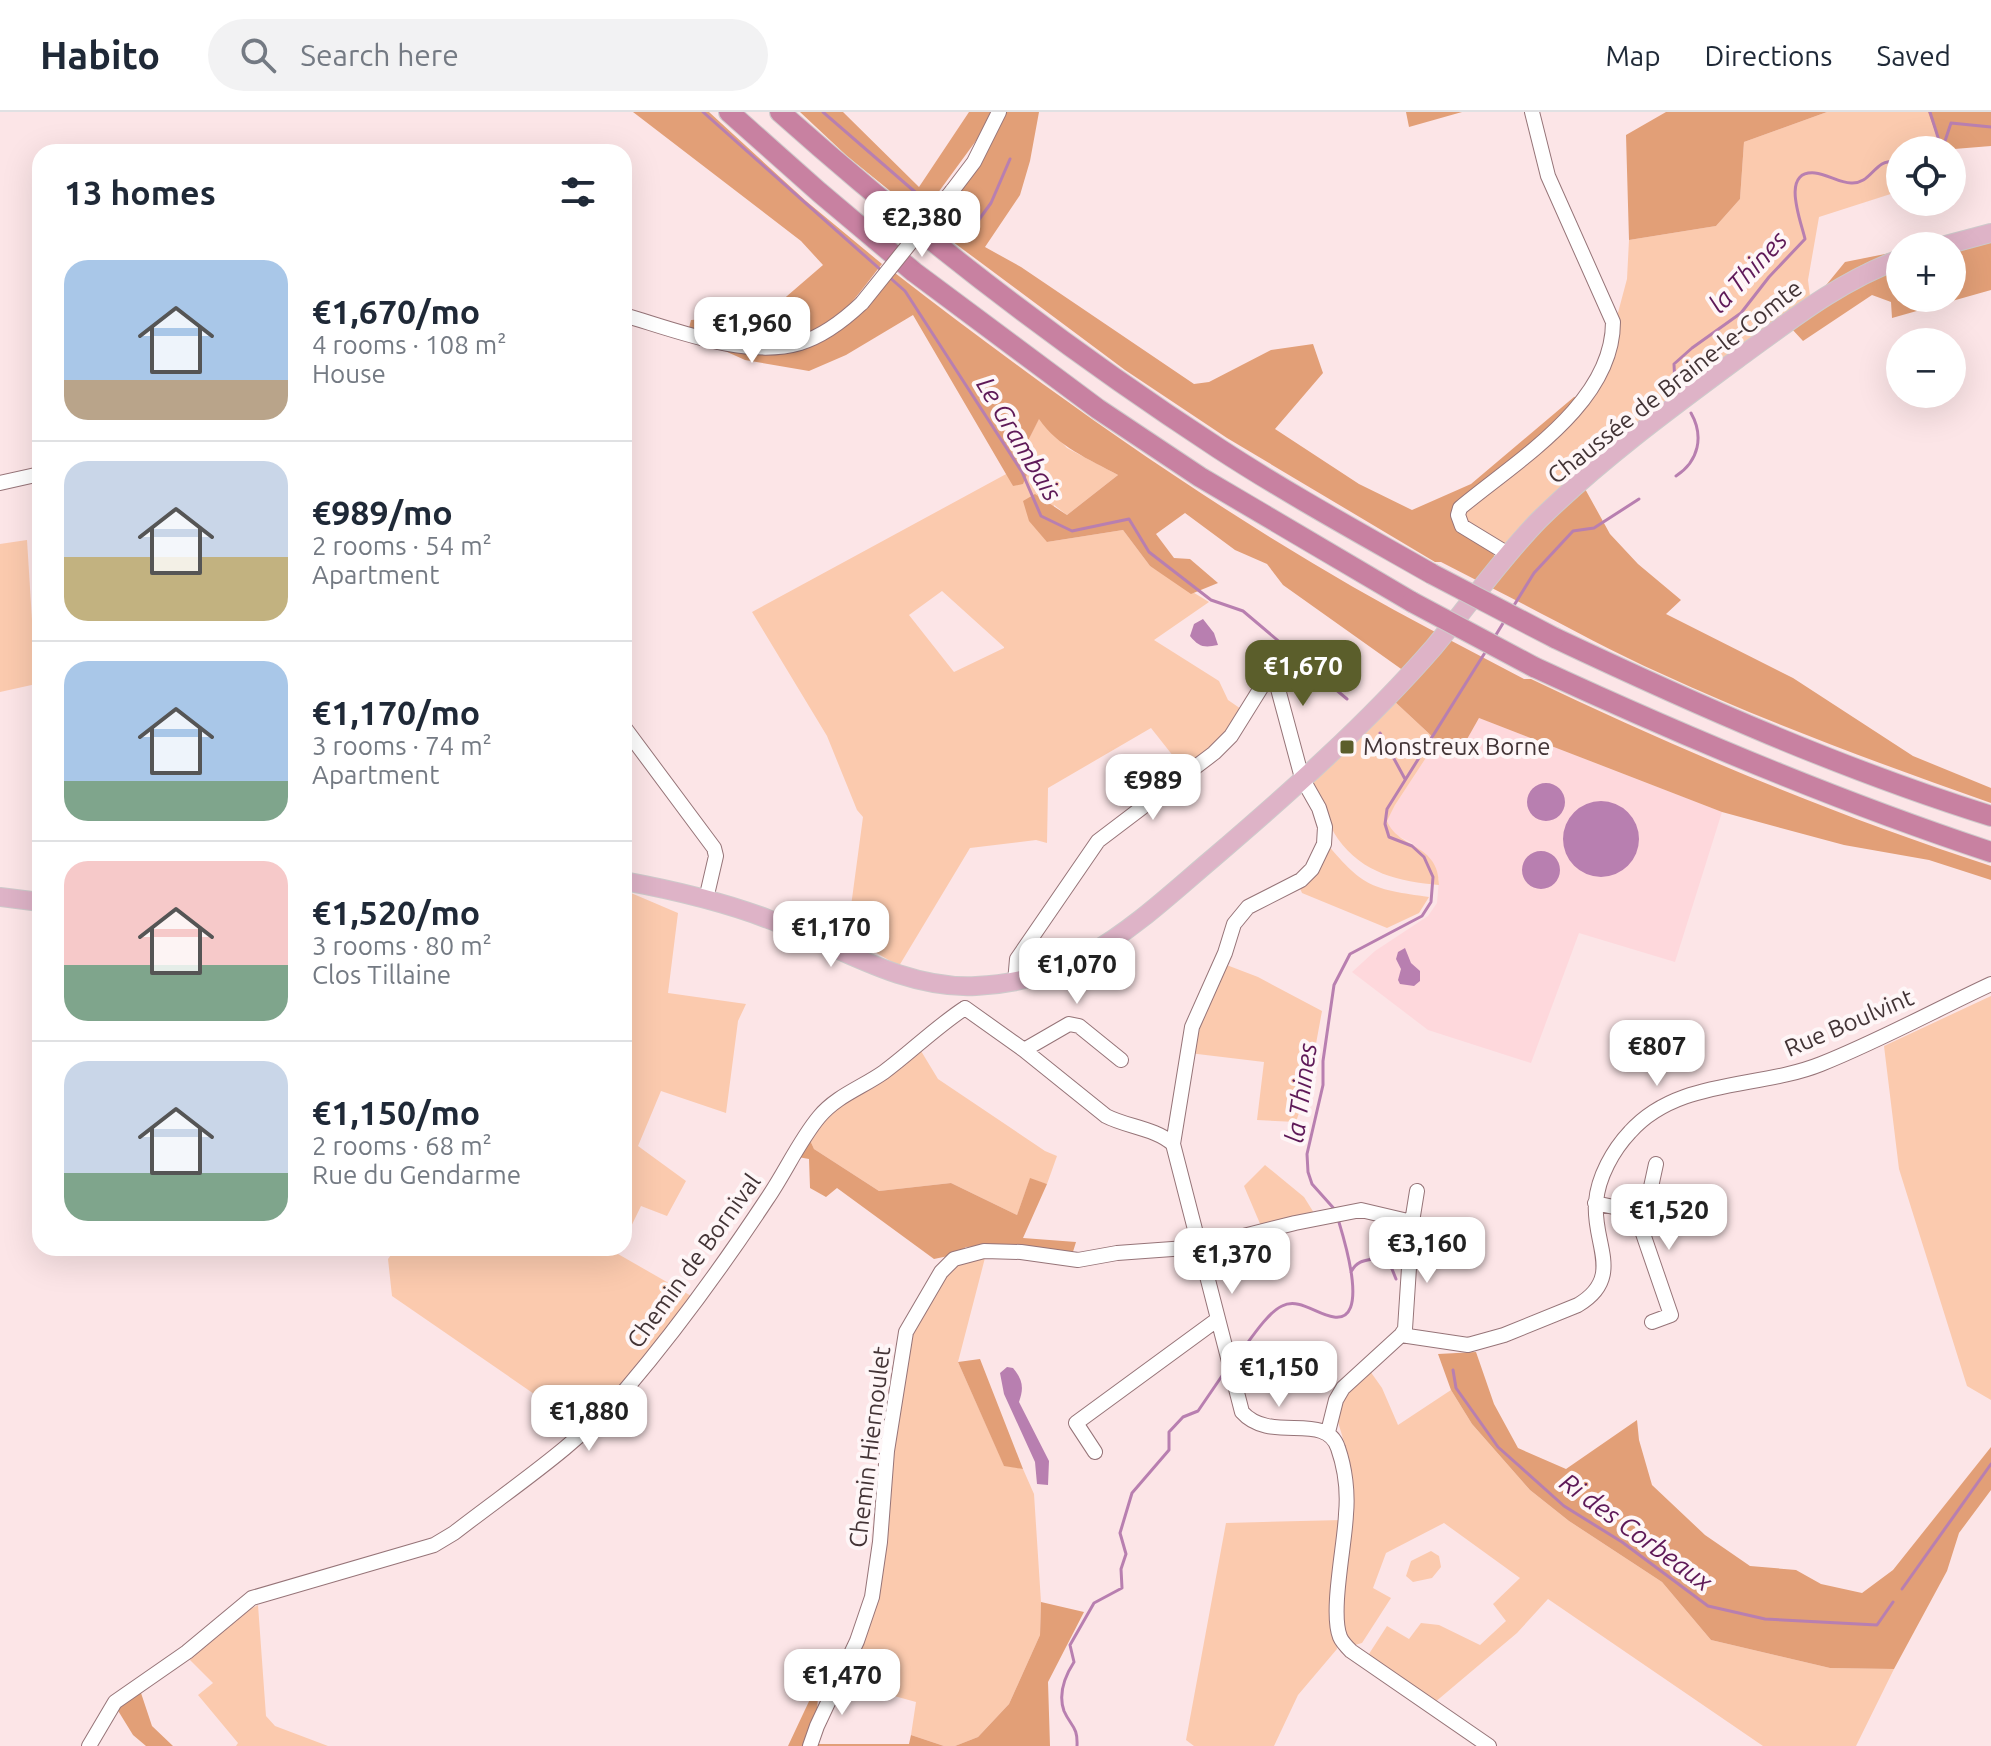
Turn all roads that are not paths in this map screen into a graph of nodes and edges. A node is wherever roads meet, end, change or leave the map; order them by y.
1 (729, 112) edge
2 (780, 112) edge
3 (999, 112) edge
4 (1532, 112) edge
5 (1991, 233) edge
6 (1966, 240) edge
7 (1886, 265) edge
8 (632, 317) edge
9 (32, 476) edge
10 (0, 483) edge
11 (1508, 554) junction
12 (1267, 648) dead end
13 (1274, 667) junction
14 (632, 738) edge
15 (1302, 778) junction
16 (1991, 816) edge
17 (1991, 852) edge
18 (632, 883) edge
19 (0, 897) edge
20 (706, 899) junction
21 (32, 901) edge
22 (1015, 982) junction
23 (1991, 984) edge
24 (967, 986) junction
25 (965, 1008) junction
26 (1024, 1050) junction
27 (1121, 1060) dead end
28 (1173, 1144) junction
29 (1656, 1164) dead end
30 (1417, 1191) dead end
31 (1595, 1203) junction
32 (1412, 1222) junction
33 (1639, 1222) junction
34 (1200, 1247) junction
35 (1218, 1319) junction
36 (1652, 1322) dead end
37 (1401, 1335) junction
38 (1328, 1432) junction
39 (1095, 1452) dead end
40 (89, 1746) edge
41 (810, 1746) edge
42 (1489, 1746) edge

1 - 17 highway, bridge
2 - 16 highway, bridge
3 - 8 street, bridge
4 - 11 street
5 - 6 main road
7 - 11 main road, Chaussée de Braine-le-Comte
9 - 10 street
11 - 15 main road, Chaussée de Braine-le-Comte
12 - 13 street
13 - 15 street
13 - 22 street
14 - 20 street
15 - 22 main road, Chaussée de Braine-le-Comte
15 - 28 street
18 - 20 main road, Chaussée de Braine-le-Comte
19 - 21 main road
20 - 24 main road, Chaussée de Braine-le-Comte
22 - 24 main road, Chaussée de Braine-le-Comte
23 - 31 street, Rue Boulvint
24 - 25 street
25 - 26 street
25 - 40 street, Chemin de Bornival
26 - 27 street
26 - 28 street
28 - 34 street
29 - 33 street
30 - 32 street
31 - 33 street
31 - 37 street, Rue Boulvint
32 - 34 street, Chemin Hiernoulet
32 - 37 street
33 - 36 street
34 - 35 street
34 - 41 street, Chemin Hiernoulet
35 - 38 street
35 - 39 street
37 - 38 street
38 - 42 street

